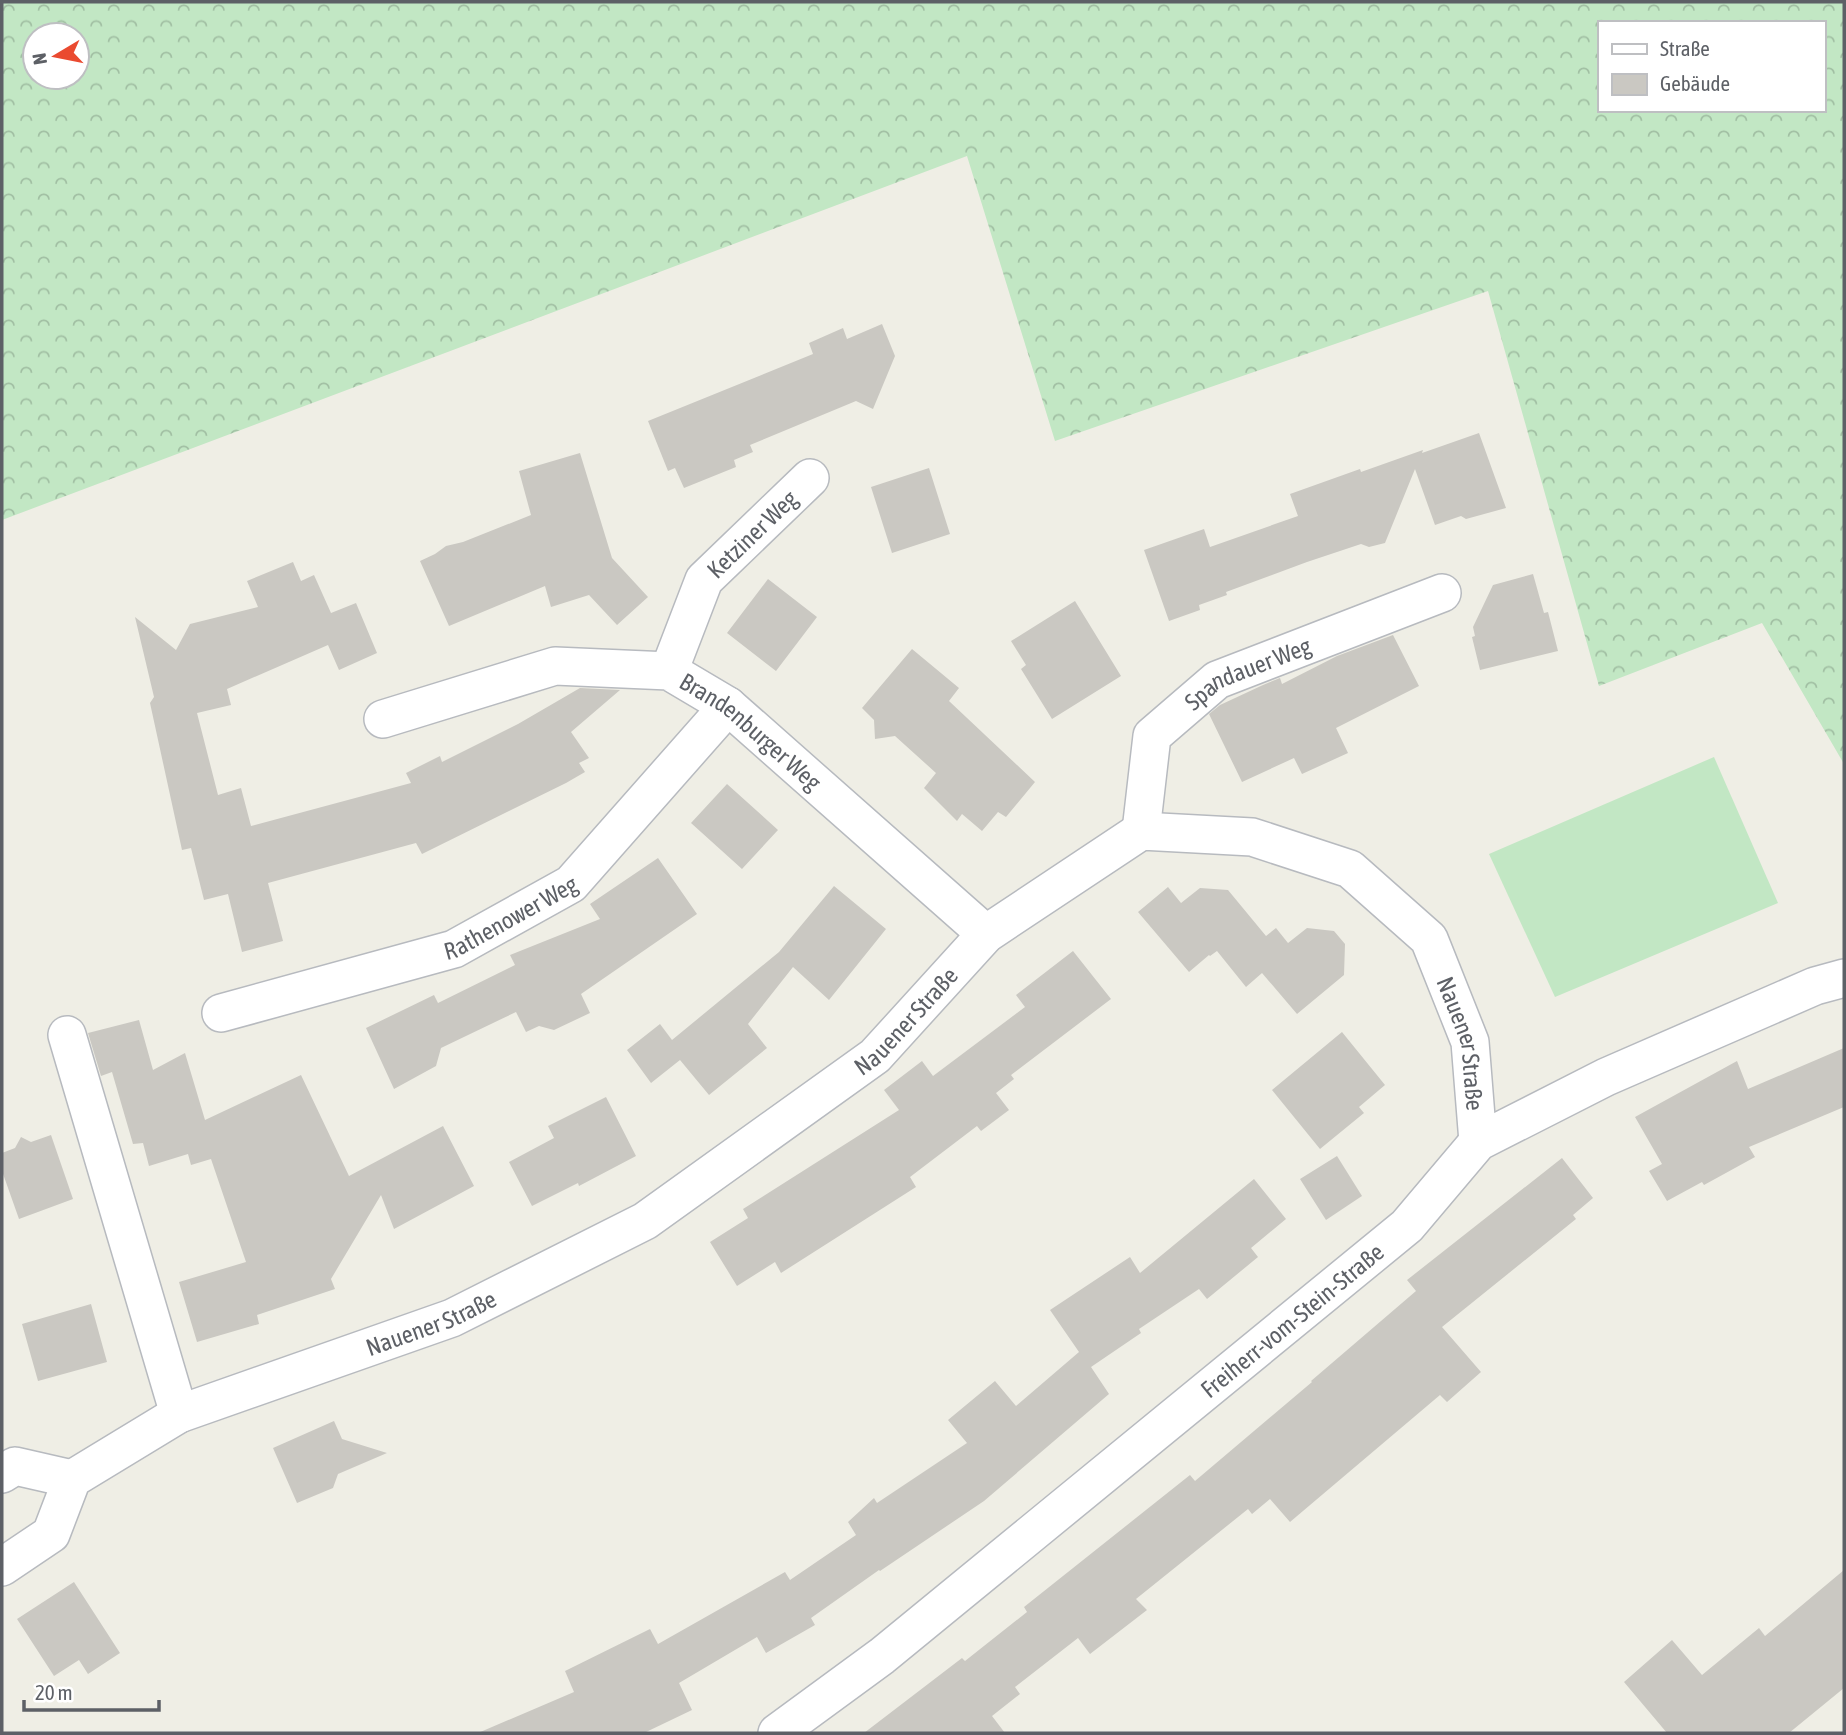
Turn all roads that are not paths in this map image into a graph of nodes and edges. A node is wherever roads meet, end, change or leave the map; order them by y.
1 (810, 478) dead end
2 (1442, 593) dead end
3 (669, 671) junction
4 (728, 706) junction
5 (383, 719) dead end
6 (1141, 831) junction
7 (986, 934) junction
8 (1844, 978) edge
9 (221, 1013) dead end
10 (67, 1035) dead end
11 (1478, 1142) junction
12 (179, 1415) junction
13 (2, 1474) edge
14 (72, 1479) junction
15 (2, 1567) edge
16 (777, 1733) edge

1 - 3 street, Ketziner Weg
2 - 6 street, Spandauer Weg
3 - 4 street, Brandenburger Weg
3 - 5 street, Brandenburger Weg
4 - 7 street, Brandenburger Weg
4 - 9 street, Rathenower Weg
6 - 7 street, Nauener Straße
6 - 11 street, Nauener Straße
7 - 12 street, Nauener Straße
8 - 11 street, Freiherr-vom-Stein-Straße
10 - 12 street
11 - 16 street, Freiherr-vom-Stein-Straße
12 - 14 street, Nauener Straße
13 - 14 street
14 - 15 street

